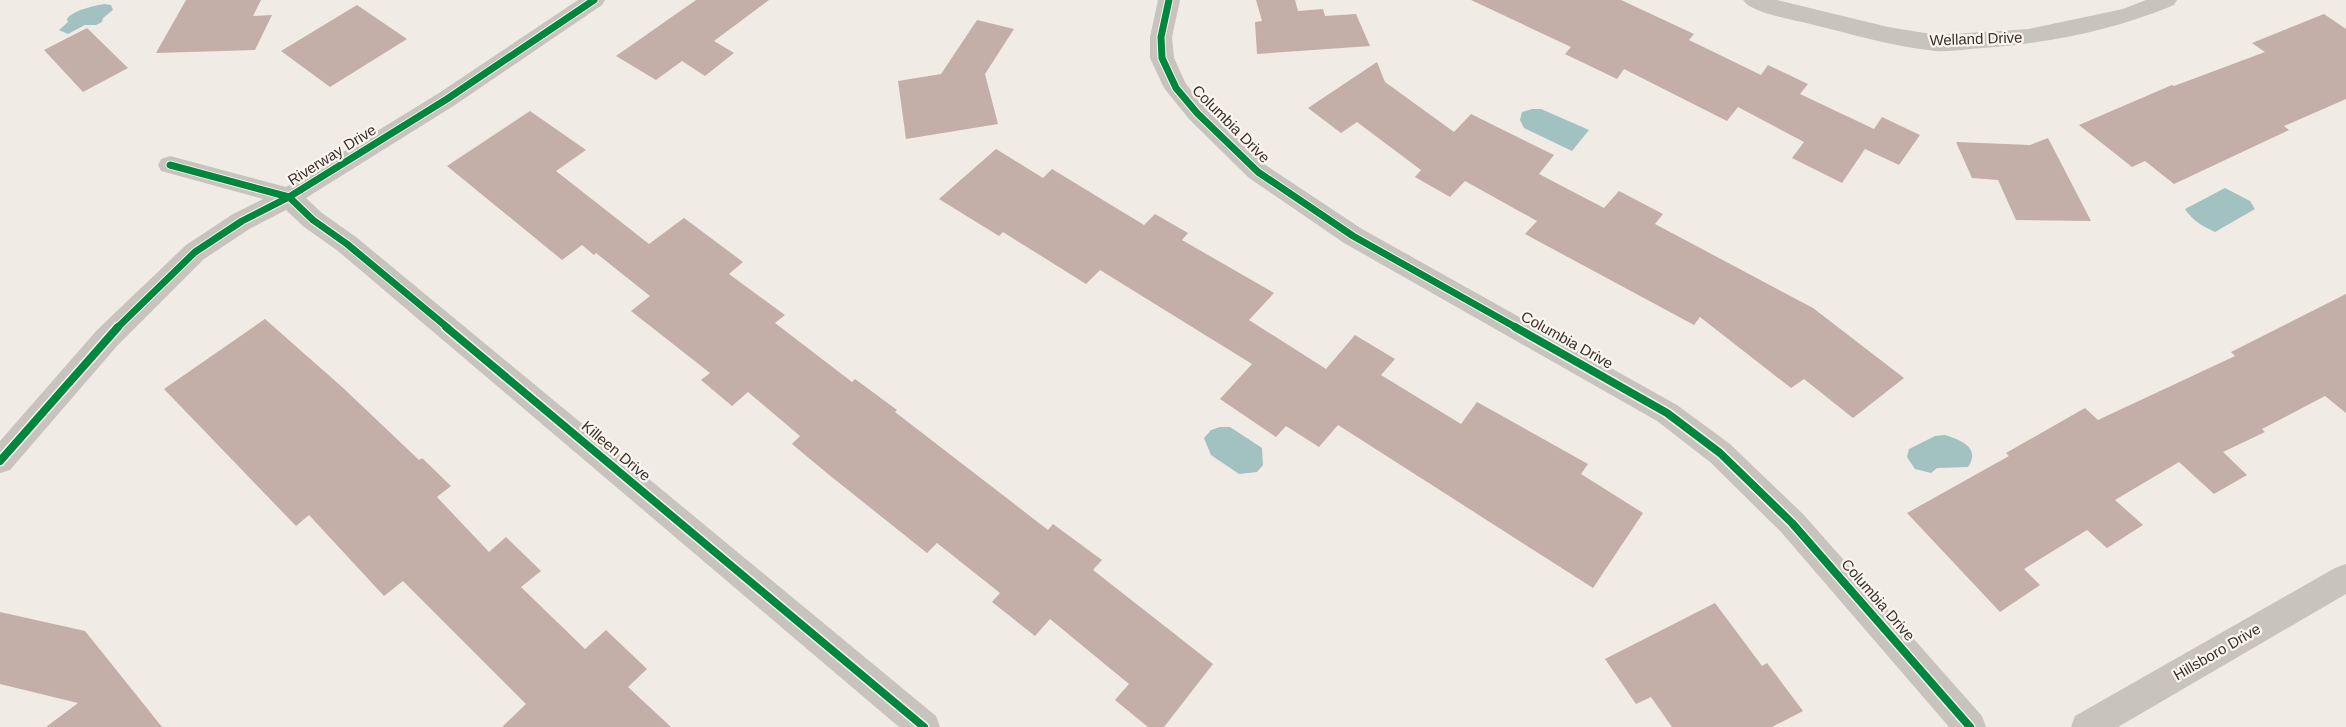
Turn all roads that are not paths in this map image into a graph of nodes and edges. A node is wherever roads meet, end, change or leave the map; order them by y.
1 (594, 0) edge
2 (1169, 0) edge
3 (1754, 0) edge
4 (2166, 0) edge
5 (170, 165) dead end
6 (289, 197) junction
7 (0, 461) edge
8 (2346, 578) edge
9 (924, 727) edge
10 (1970, 727) edge
11 (2087, 727) edge

1 - 6 street, Riverway Drive
2 - 10 street, Columbia Drive
3 - 4 street, Welland Drive
5 - 6 street
6 - 7 street, Riverway Drive
6 - 9 street, Killeen Drive
8 - 11 street, Hillsboro Drive

